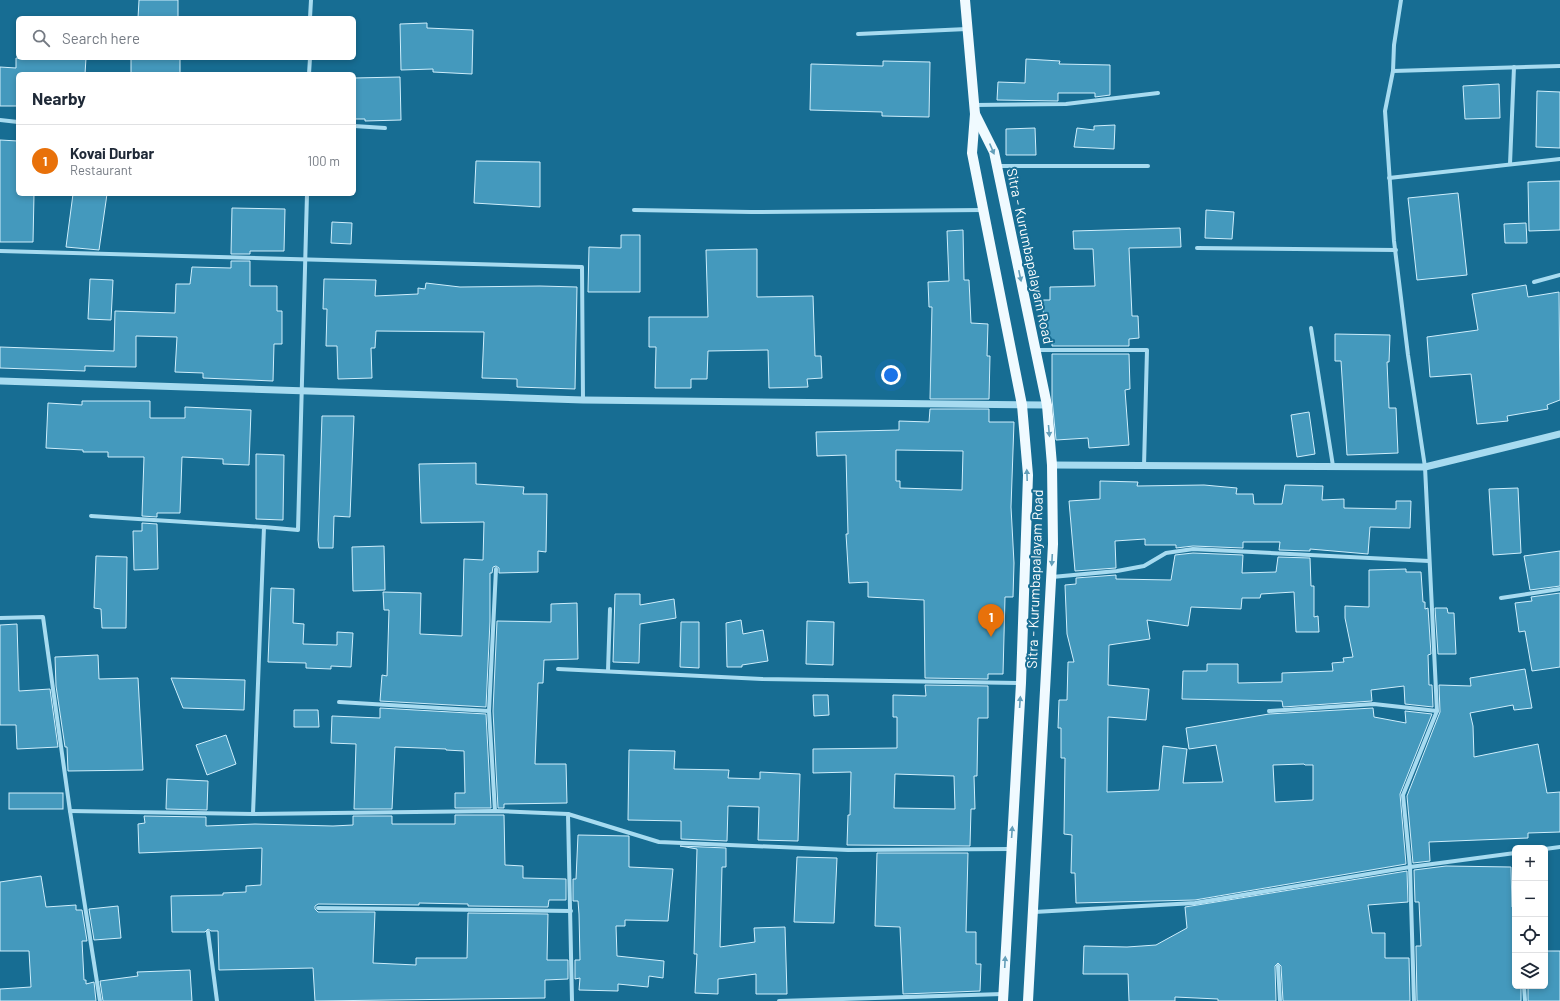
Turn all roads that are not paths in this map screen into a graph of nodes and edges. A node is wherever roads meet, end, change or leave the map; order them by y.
1 (311, 0) edge
2 (965, 0) edge
3 (1401, 0) edge
4 (310, 16) edge
5 (967, 29) junction
6 (858, 34) dead end
7 (310, 60) edge
8 (1560, 66) edge
9 (1514, 67) junction
10 (1393, 71) junction
11 (309, 72) edge
12 (1158, 93) dead end
13 (974, 109) junction
14 (0, 120) edge
15 (16, 122) edge
16 (356, 126) edge
17 (385, 128) dead end
18 (1560, 159) edge
19 (1510, 164) junction
20 (997, 166) junction
21 (1148, 166) dead end
22 (1389, 178) junction
23 (307, 196) edge
24 (634, 210) dead end
25 (983, 210) junction
26 (1197, 248) dead end
27 (1396, 250) junction
28 (0, 251) edge
29 (305, 258) junction
30 (1560, 276) edge
31 (1534, 282) dead end
32 (1311, 328) dead end
33 (1035, 350) junction
34 (0, 381) edge
35 (303, 392) junction
36 (583, 400) junction
37 (1022, 405) junction
38 (1047, 405) junction
39 (1560, 434) edge
40 (1052, 465) junction
41 (1144, 466) junction
42 (1333, 466) junction
43 (1425, 466) junction
44 (91, 516) dead end
45 (264, 527) junction
46 (1429, 562) junction
47 (496, 569) dead end
48 (1051, 578) junction
49 (1560, 589) edge
50 (1501, 598) dead end
51 (610, 609) dead end
52 (0, 618) edge
53 (558, 669) dead end
54 (608, 672) junction
55 (1021, 683) junction
56 (339, 702) dead end
57 (489, 711) junction
58 (1269, 711) dead end
59 (1437, 711) junction
60 (70, 811) junction
61 (495, 812) junction
62 (253, 814) junction
63 (568, 814) junction
64 (1560, 847) edge
65 (1011, 849) junction
66 (1548, 849) edge
67 (1512, 853) edge
68 (1410, 867) junction
69 (318, 908) dead end
70 (571, 911) junction
71 (1033, 912) junction
72 (208, 932) dead end
73 (1278, 966) dead end
74 (1524, 989) edge
75 (1003, 998) edge
76 (100, 1001) edge
77 (217, 1001) edge
78 (572, 1001) edge
79 (779, 1001) edge
80 (1028, 1001) edge
81 (1280, 1001) edge
82 (1414, 1001) edge
83 (1525, 1001) edge

1 - 4 street
2 - 5 main road, Sitra - Kurumbapalayam Road
3 - 10 street
5 - 6 street
5 - 13 main road, Sitra - Kurumbapalayam Road
7 - 11 street
8 - 9 street
9 - 10 street
9 - 19 street
10 - 22 street
12 - 13 street
13 -> 20 main road, Sitra - Kurumbapalayam Road
13 - 25 main road
14 - 15 street
16 - 17 street
18 - 19 street
19 - 22 street
20 - 21 street
20 -> 33 main road, Sitra - Kurumbapalayam Road
22 - 27 street
23 - 29 street
24 - 25 street
25 - 37 main road
26 - 27 street
27 - 43 street
28 - 29 street
29 - 35 street
29 - 36 street
30 - 31 street
32 - 42 street
33 - 38 main road, Sitra - Kurumbapalayam Road
33 - 41 street
34 - 35 street
35 - 36 street
35 - 45 street
36 - 37 street
37 - 38 street
55 -> 37 main road
38 -> 40 main road, Sitra - Kurumbapalayam Road
39 - 43 street
40 - 41 street
40 -> 48 main road, Sitra - Kurumbapalayam Road
41 - 42 street
42 - 43 street
43 - 46 street
44 - 45 street
45 - 62 street
46 - 48 street
46 - 59 street
47 - 57 street
48 - 71 main road, Sitra - Kurumbapalayam Road
49 - 50 street
51 - 54 street
52 - 60 street
53 - 54 street
54 - 55 street
65 -> 55 main road
56 - 57 street
57 - 61 street
58 - 59 street
59 - 68 street
60 - 62 street
60 - 76 street
61 - 62 street
61 - 63 street
63 - 65 street
63 - 70 street
64 - 66 street
75 -> 65 main road
67 - 68 street
68 - 71 street
68 - 82 street
69 - 70 street
70 - 78 street
71 - 80 main road, Sitra - Kurumbapalayam Road
72 - 77 street
73 - 81 street
74 - 83 street
75 - 79 street

